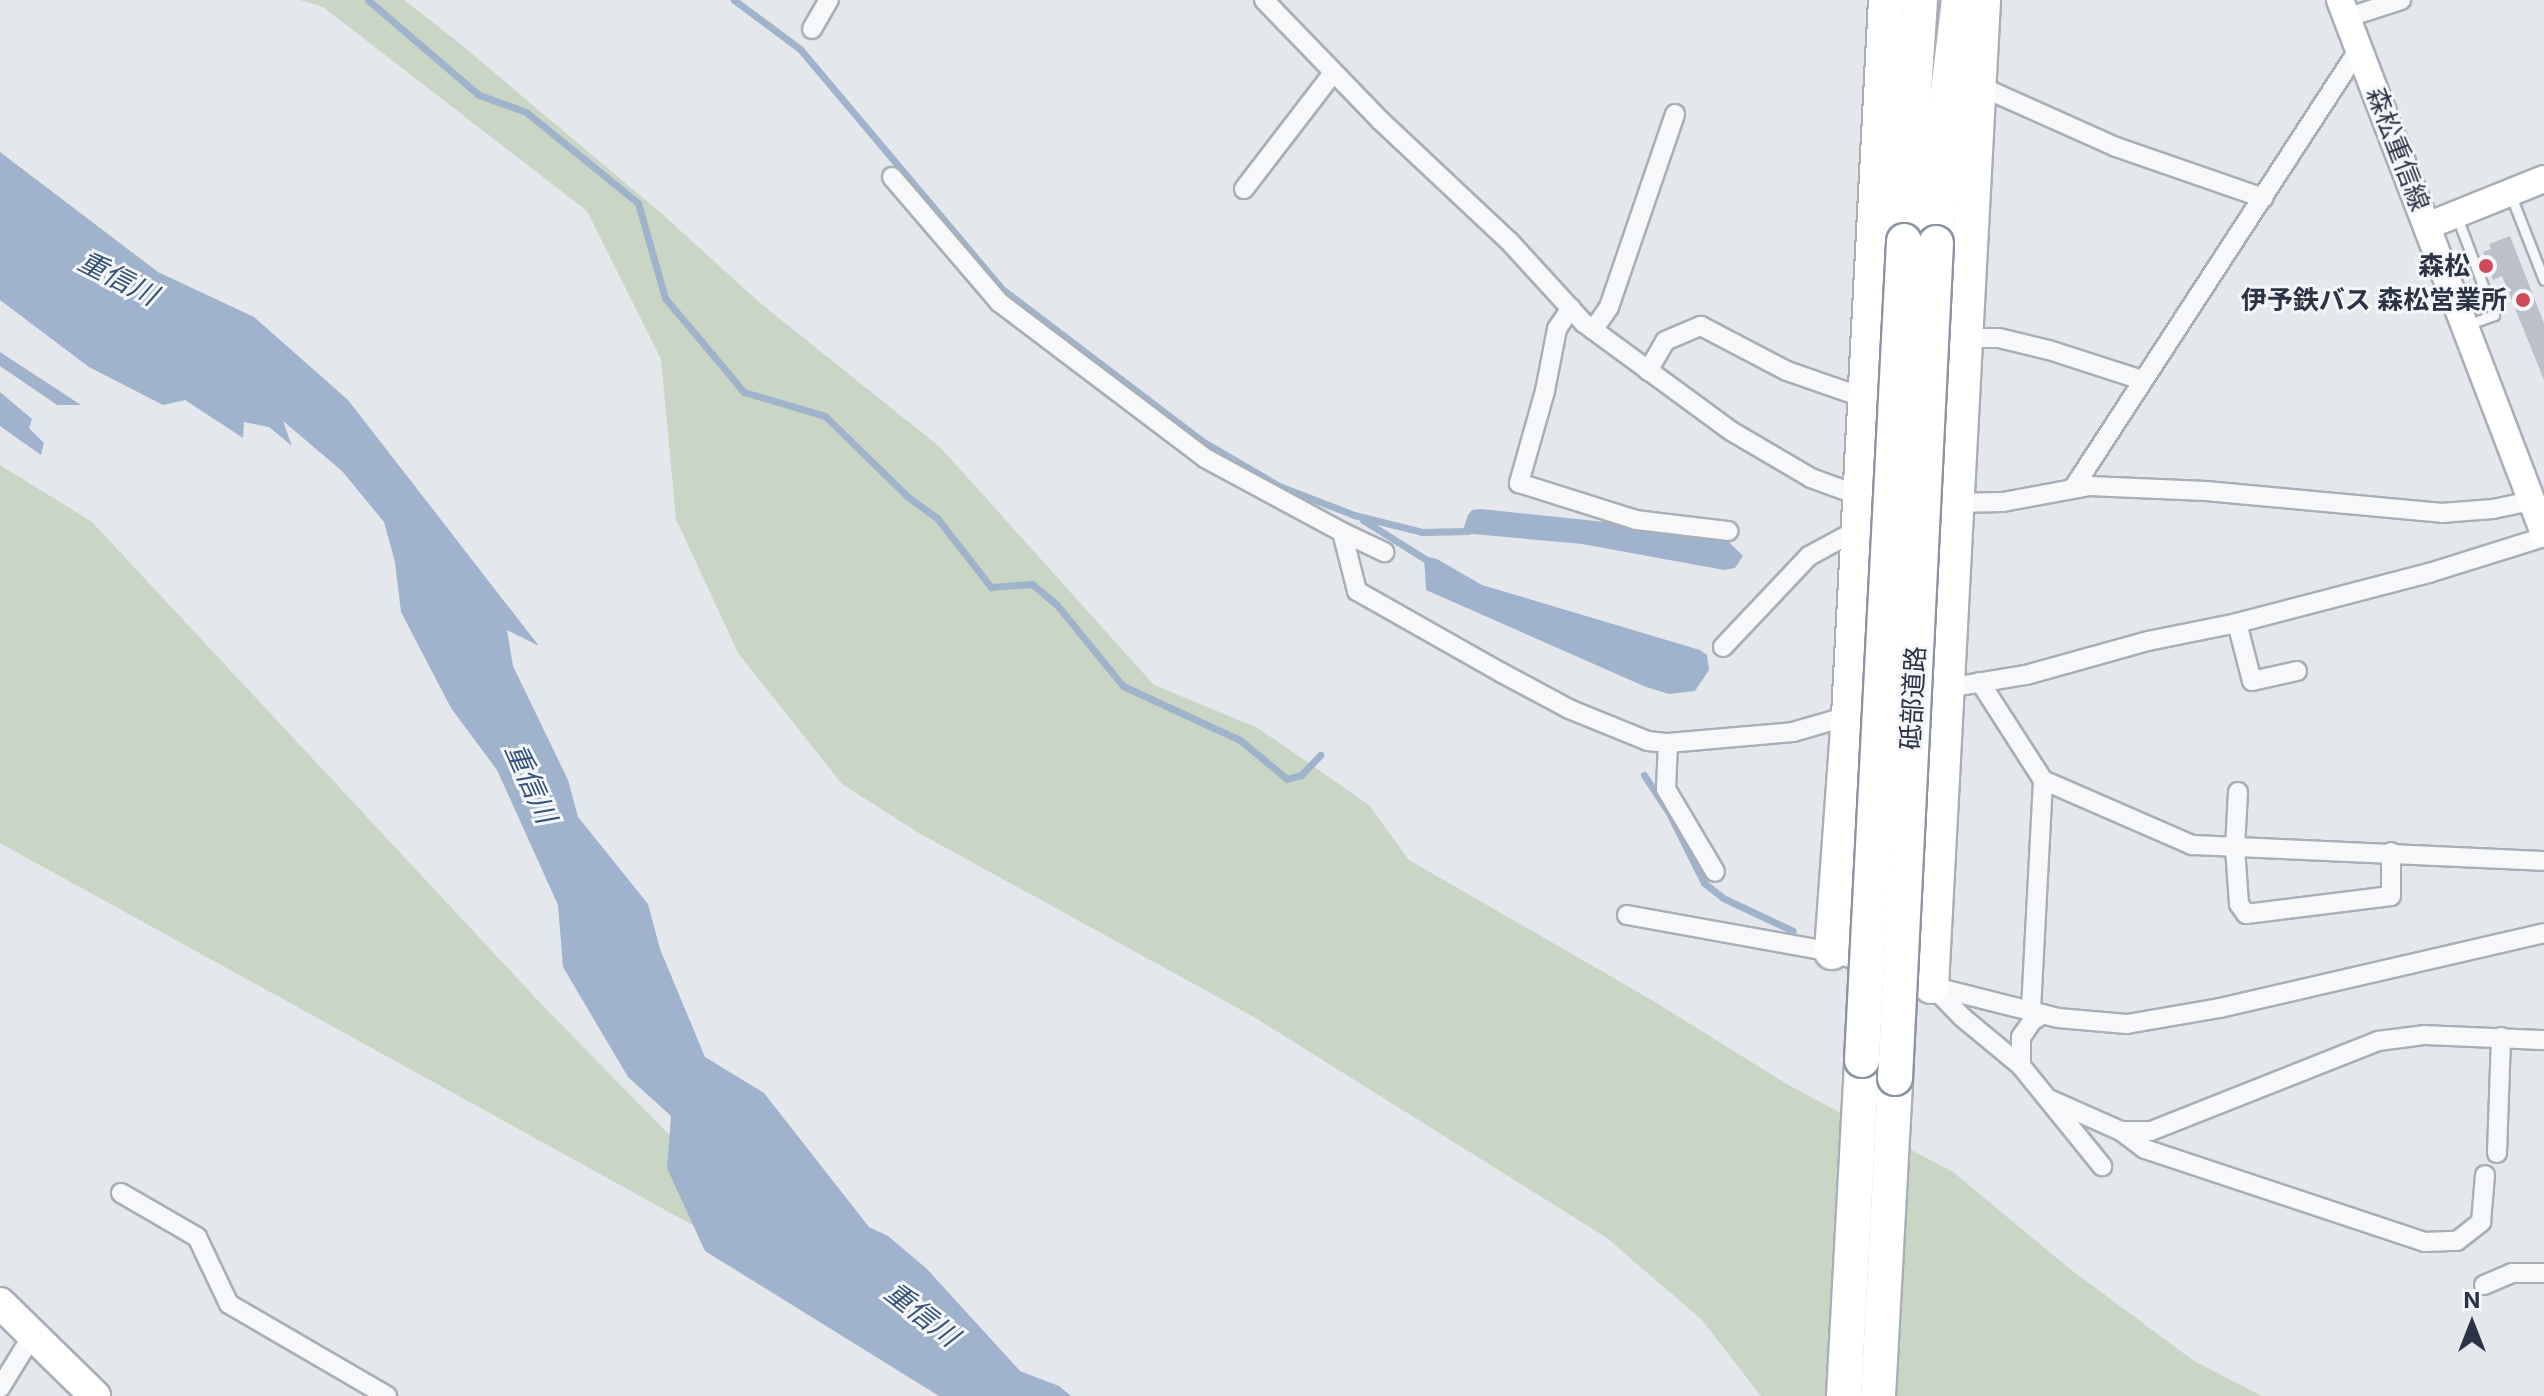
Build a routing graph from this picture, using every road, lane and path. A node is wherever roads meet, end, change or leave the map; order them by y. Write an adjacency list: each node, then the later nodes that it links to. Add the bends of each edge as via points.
1 (829, 0): 9 (street)
2 (1264, 0): 11 (street)
3 (1886, 0): 29 (highway)
4 (1920, 0): 21 (highway, 砥部道路)
5 (1959, 0): 21 (highway, 砥部道路, via 1944,125)
6 (1983, 0): 12 (highway)
7 (2401, 0): 8 (street)
8 (2343, 9): 10 (main road, 森松重信線)
9 (812, 29)
10 (2359, 49): 18 (street); 20 (main road, 森松重信線)
11 (1333, 73): 16 (street); 23 (street, via 1509,241)
12 (1978, 92): 18 (street, via 1993,92 2116,147); 26 (highway)
13 (1675, 114): 25 (street, via 1609,307)
14 (892, 177): 35 (street, via 999,302 1205,458)
15 (2544, 179): 17 (main road, 森松重信線)
16 (1244, 189)
17 (2510, 193): 19 (main road, 森松重信線); 22 (lane)
18 (2263, 198): 28 (street)
19 (2456, 214): 20 (main road, 森松重信線); 24 (lane, via 2494,315)
20 (2427, 226): 24 (main road)
21 (1920, 242): 72 (highway, 砥部道路, bridge); 73 (highway, 砥部道路, bridge)
22 (2544, 280)
23 (1571, 308): 25 (street); 34 (street, via 1557,329 1519,483 1636,520)
24 (2464, 326): 31 (main road)
25 (1593, 330): 27 (street)
26 (1964, 338): 28 (street, via 1999,338); 32 (highway)
27 (1648, 371): 29 (street, via 1665,341 1701,326 1787,371); 33 (street)
28 (2142, 380): 30 (street)
29 (1865, 398): 33 (highway)
30 (2074, 487): 31 (street, via 2206,491 2442,513 2493,509); 32 (street, via 2003,502)
31 (2531, 492): 36 (main road)
32 (1954, 504): 33 (street); 42 (highway)
33 (1859, 514): 39 (street, via 1809,556); 43 (highway)
34 (1728, 531)
35 (1342, 532): 37 (street); 44 (street, via 1357,591 1569,709 1648,741)
36 (2544, 535): 38 (street, via 2429,573)
37 (1384, 552)
38 (2237, 623): 40 (street, via 2252,681); 41 (street)
39 (1723, 647)
40 (2297, 671)
41 (1980, 682): 42 (street); 45 (street)
42 (1945, 688): 43 (street); 54 (highway)
43 (1849, 716): 44 (street, via 1793,732); 53 (highway)
44 (1668, 743): 50 (street, via 1666,789)
45 (2043, 780): 47 (street, via 2192,845); 55 (street)
46 (2238, 792): 47 (street)
47 (2235, 848): 48 (street); 48 (street, via 2239,904 2246,914 2391,896)
48 (2391, 852): 49 (street)
49 (2544, 861)
50 (1715, 872)
51 (1627, 915): 53 (street)
52 (2544, 933): 55 (street, via 2168,1020 2127,1024)
53 (1832, 952): 54 (street)
54 (1931, 986): 55 (street); 58 (street)
55 (2037, 1012): 58 (street, via 2021,1037)
56 (2501, 1037): 57 (street); 60 (street, via 2424,1035 2378,1041 2151,1131); 61 (street)
57 (2544, 1040)
58 (2021, 1066): 59 (street)
59 (2048, 1100): 60 (street); 62 (street)
60 (2121, 1131): 63 (street, via 2145,1149 2424,1242 2457,1241 2481,1222)
61 (2497, 1153)
62 (2102, 1166)
63 (2485, 1175)
64 (121, 1193): 71 (street, via 197,1237 229,1304)
65 (2543, 1271): 66 (street, via 2512,1273)
66 (2484, 1285)
67 (0, 1303): 68 (main road)
68 (32, 1336): 69 (street); 70 (main road)
69 (0, 1388)
70 (95, 1396)
71 (387, 1396)
72 (1844, 1396)
73 (1878, 1396)

